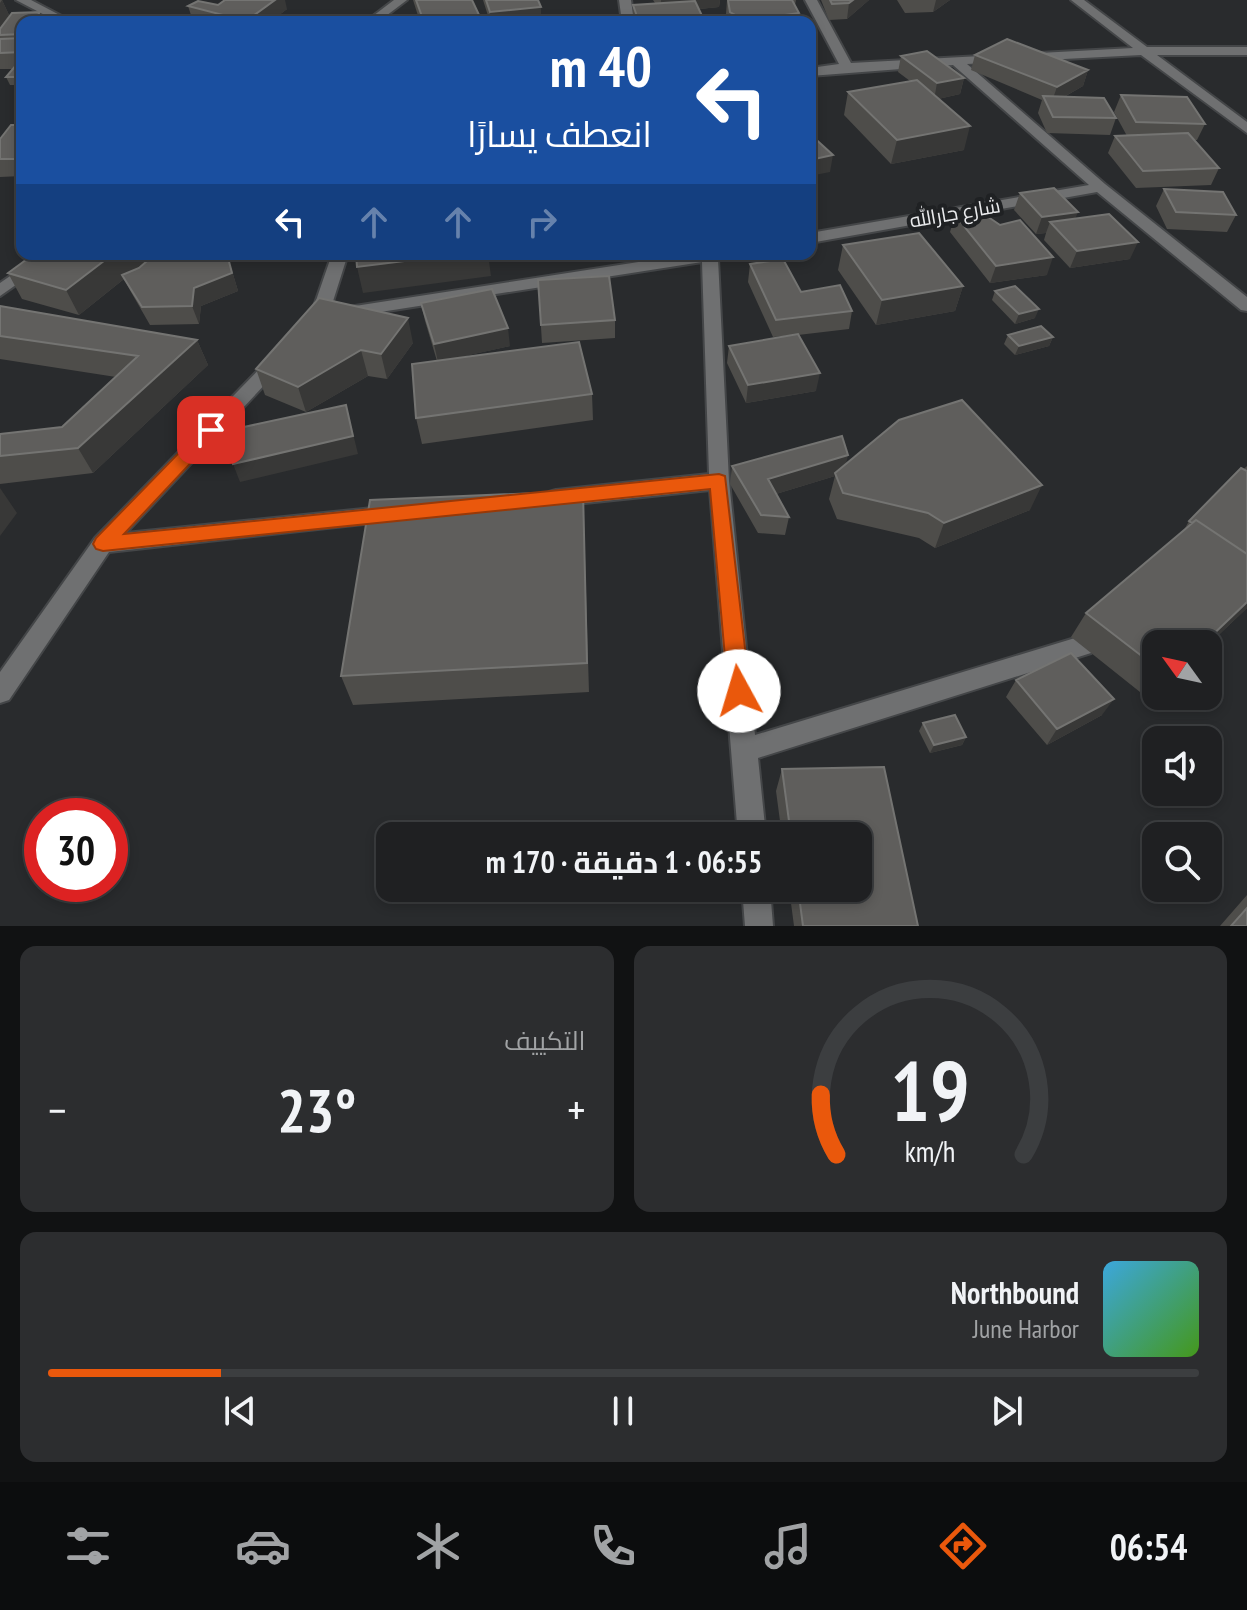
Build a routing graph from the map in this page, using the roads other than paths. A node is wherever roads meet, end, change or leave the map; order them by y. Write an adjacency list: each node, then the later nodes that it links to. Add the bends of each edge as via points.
1 (22, 0): 5 (street)
2 (401, 0): 6 (street)
3 (811, 0): 10 (street)
4 (1077, 0): 7 (street)
5 (55, 16)
6 (379, 16)
7 (1144, 51): 8 (street); 9 (street); 12 (street)
8 (1247, 51)
9 (956, 61): 10 (street); 13 (street)
10 (847, 67): 11 (street)
11 (816, 71)
12 (1247, 129)
13 (1100, 187): 14 (street, شارع جارالله); 20 (street)
14 (816, 237)
15 (44, 260): 19 (street)
16 (338, 260): 21 (street)
17 (684, 260): 21 (street)
18 (716, 260): 22 (street)
19 (0, 291)
20 (1247, 306)
21 (319, 317): 25 (street)
22 (719, 481): 23 (street); 28 (street)
23 (529, 500)
24 (419, 512): 25 (street)
25 (103, 544): 27 (street)
26 (1116, 611): 28 (street, via 1083,646)
27 (0, 692)
28 (745, 750): 29 (street)
29 (751, 822)
30 (757, 902): 31 (street)
31 (759, 926)

